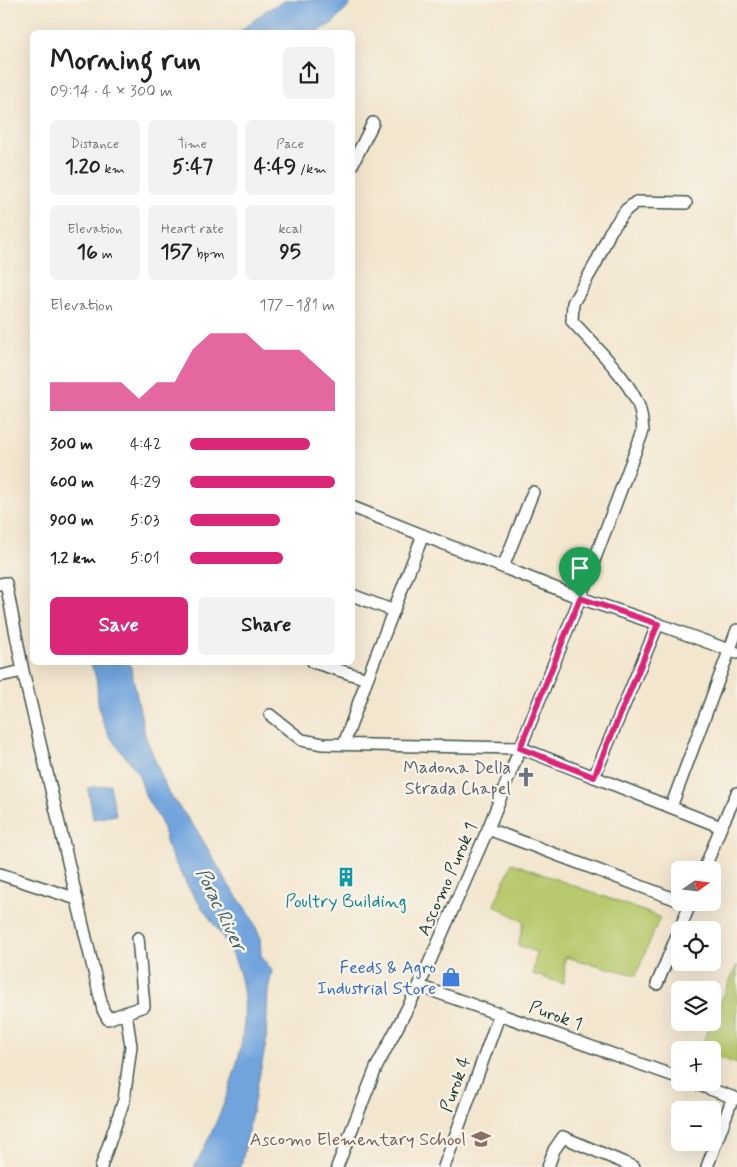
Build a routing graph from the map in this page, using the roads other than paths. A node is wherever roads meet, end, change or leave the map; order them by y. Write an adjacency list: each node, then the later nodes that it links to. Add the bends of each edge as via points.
1 (373, 123): 2 (street)
2 (355, 159)
3 (686, 203): 10 (street, Ascomo Purok 1, via 636,202 626,210 610,232 573,303 572,321 632,393 639,405 643,431)
4 (533, 492): 7 (street)
5 (355, 508): 6 (street)
6 (423, 535): 7 (street); 11 (street)
7 (503, 567): 10 (street)
8 (0, 584): 16 (street, via 6,583)
9 (355, 596): 11 (street)
10 (580, 598): 12 (street); 21 (street, Ascomo Purok 1)
11 (394, 611): 18 (street)
12 (658, 624): 14 (street); 22 (street)
13 (737, 630): 14 (street)
14 (733, 652): 24 (street)
15 (323, 665): 18 (street)
16 (23, 671): 17 (street); 30 (street)
17 (0, 676)
18 (367, 679): 20 (street)
19 (270, 715): 20 (street, via 302,740)
20 (344, 744): 21 (street)
21 (520, 748): 22 (street); 26 (street, Ascomo Purok 1)
22 (594, 777): 24 (street)
23 (737, 793): 25 (street)
24 (671, 808): 25 (street)
25 (721, 827): 27 (street)
26 (488, 829): 29 (street); 34 (street, Ascomo Purok 1)
27 (708, 861)
28 (0, 874): 30 (street)
29 (671, 897)
30 (77, 899): 35 (street, via 103,1010 108,1019)
31 (683, 911): 33 (street)
32 (138, 938): 35 (street, via 144,1006)
33 (657, 984)
34 (419, 986): 36 (street, Purok 1); 41 (street, Ascomo Purok 1, via 376,1068)
35 (126, 1013): 40 (street, via 131,1046 124,1100)
36 (500, 1013): 37 (street, Purok 1); 42 (street, Purok 4)
37 (671, 1075)
38 (716, 1091): 39 (street)
39 (735, 1098): 45 (street)
40 (101, 1167)
41 (337, 1167)
42 (444, 1167)
43 (548, 1167): 44 (street, via 554,1150 564,1137)
44 (634, 1167)
45 (707, 1167)

